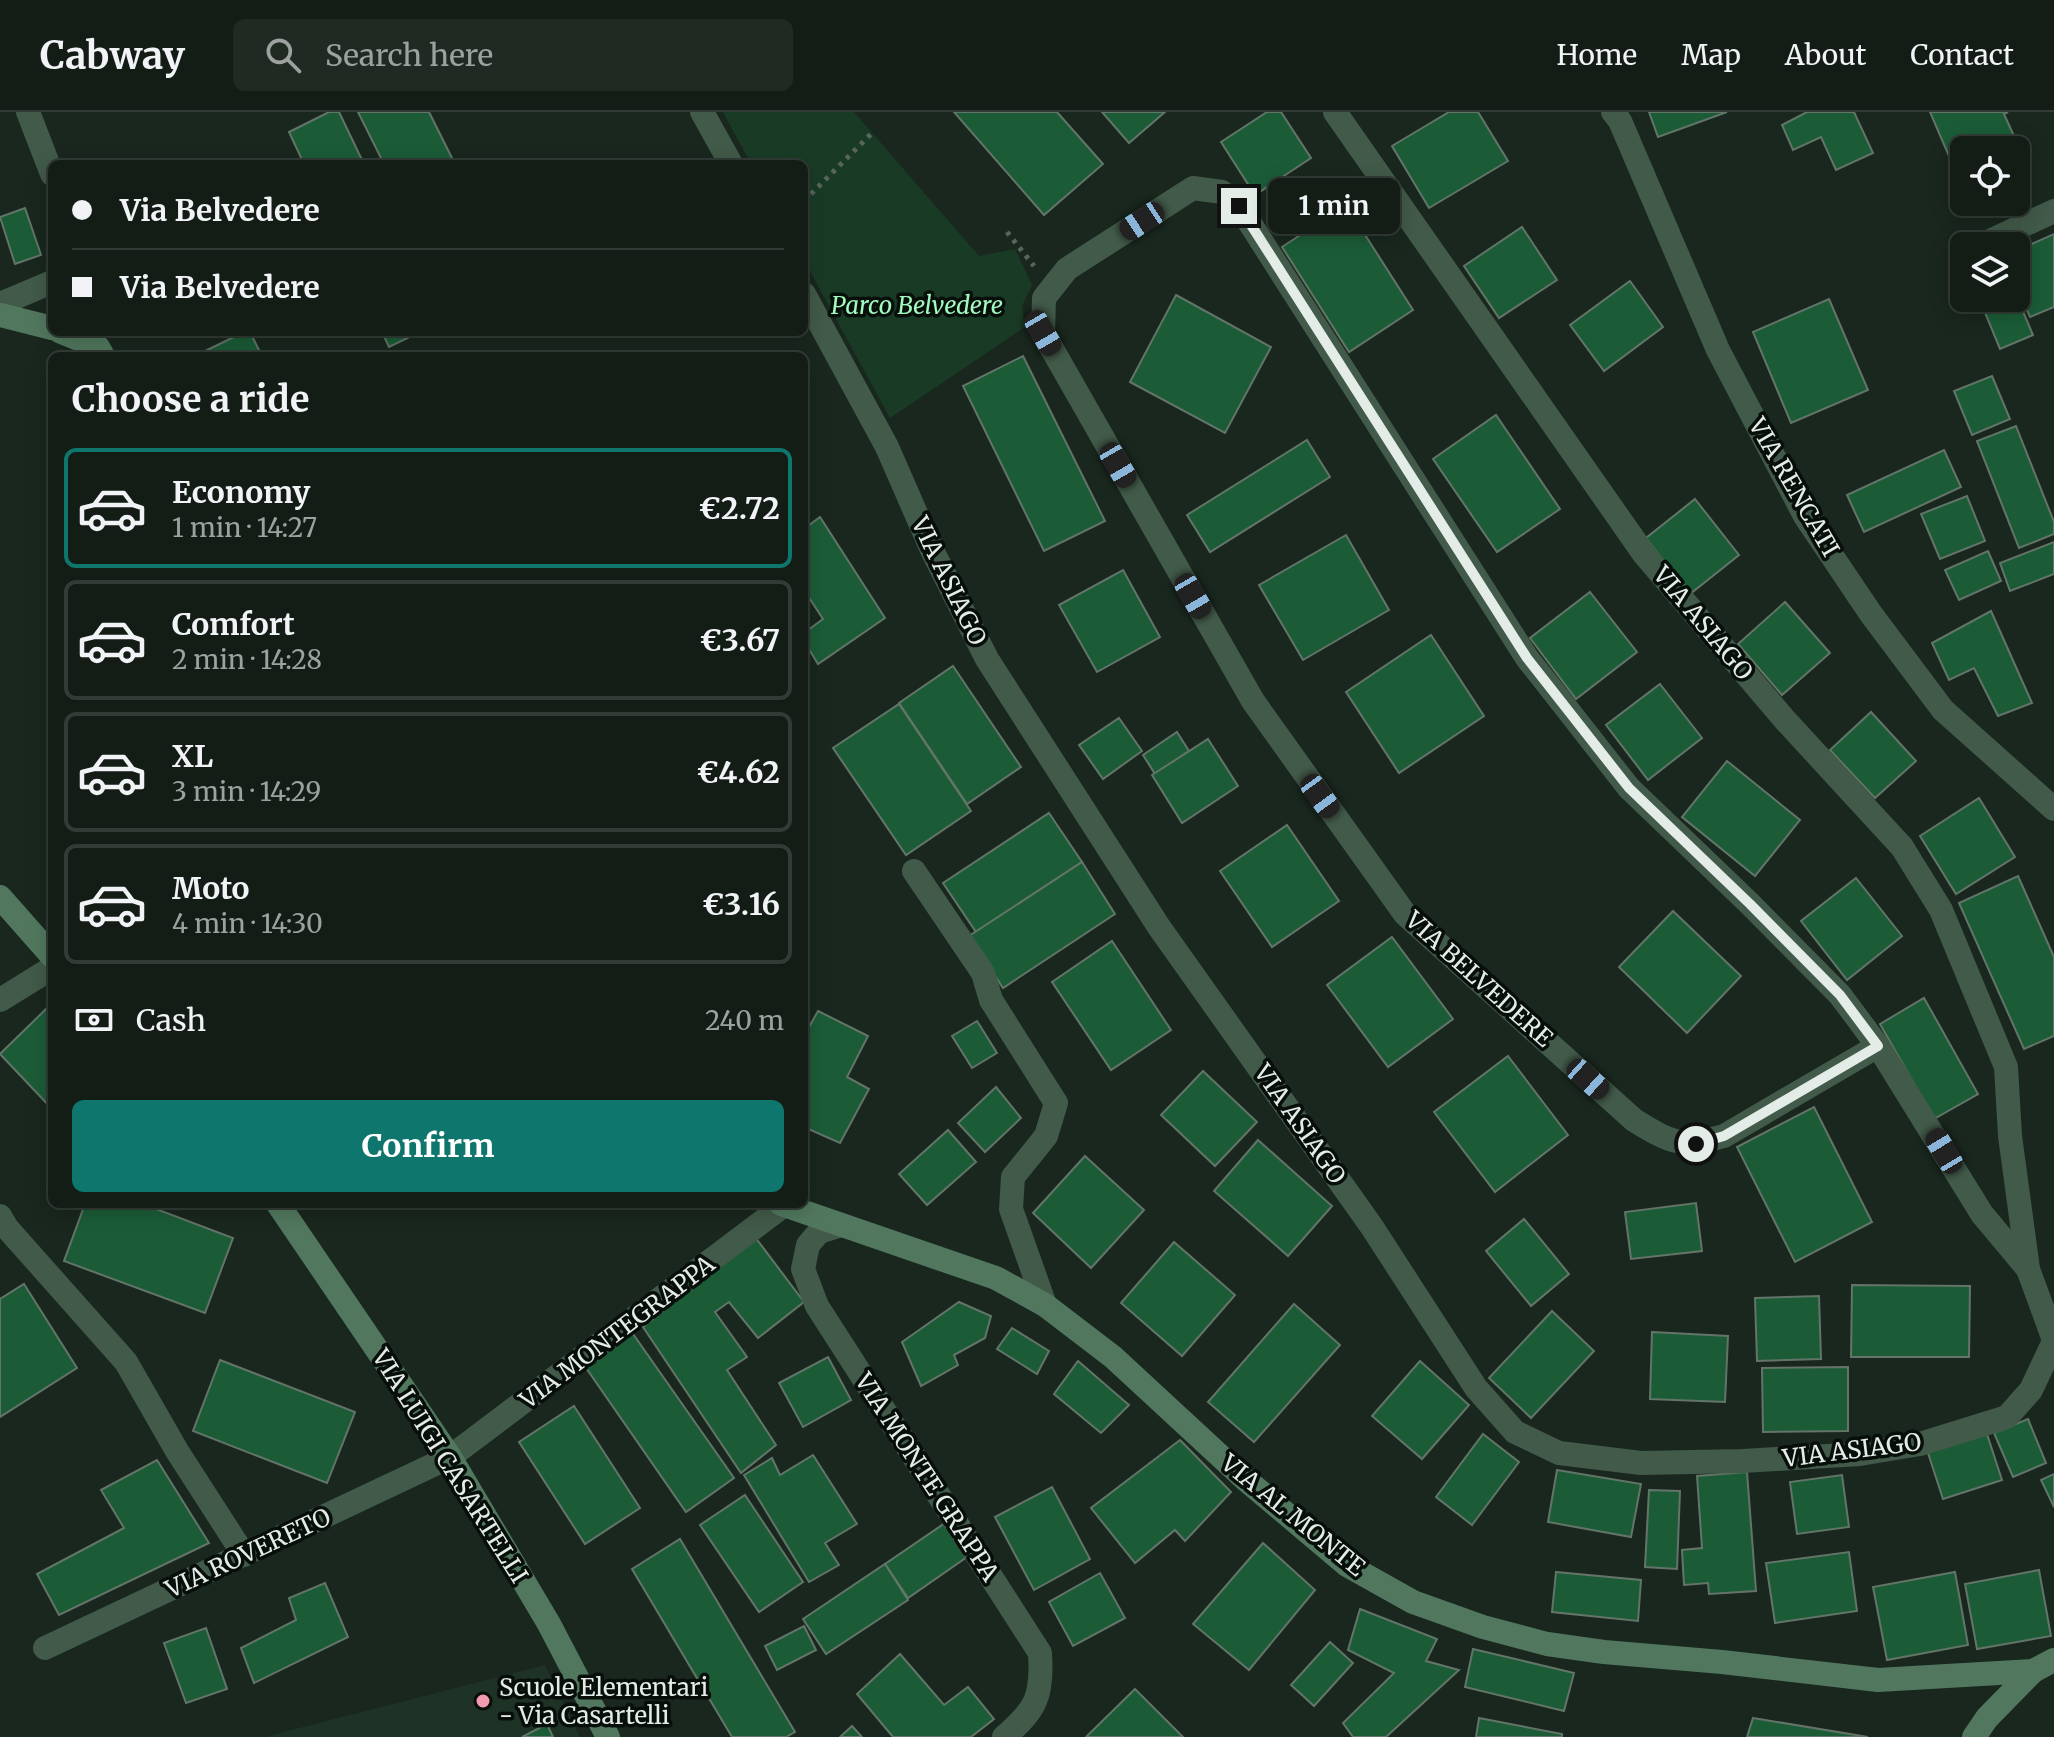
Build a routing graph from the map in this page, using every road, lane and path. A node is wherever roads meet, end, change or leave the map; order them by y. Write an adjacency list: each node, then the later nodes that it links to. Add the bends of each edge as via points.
1 (28, 112): 7 (street)
2 (702, 112): 6 (street)
3 (1335, 112): 32 (street, VIA ASIAGO, via 1644,554 1902,847 1941,910 2006,1067)
4 (1613, 112): 20 (street, VIA RENCATI, via 1718,350 1805,516 1943,710)
5 (872, 133): 8 (path)
6 (729, 160)
7 (48, 164)
8 (808, 197)
9 (2054, 211): 11 (street)
10 (1007, 232): 13 (path)
11 (2009, 232)
12 (48, 284): 15 (street)
13 (1052, 288): 26 (street, via 1067,269 1193,188 1222,192 1239,206 1527,658 1629,788 1840,995); 26 (street, VIA BELVEDERE, via 1044,298 1043,333 1253,701 1405,914 1634,1120 1666,1140 1696,1144 1724,1136)
14 (808, 301): 34 (street, VIA ASIAGO, via 887,447 987,659 1159,927 1372,1227 1476,1388 1515,1432 1559,1453 1641,1463 1860,1454 1920,1444 2007,1417 2031,1390)
15 (0, 304)
16 (0, 315): 17 (main road)
17 (48, 327)
18 (73, 336): 19 (main road)
19 (99, 345)
20 (2054, 809)
21 (914, 871): 33 (street, via 983,973 991,1000 1056,1103 1046,1136 1013,1177 1011,1209)
22 (0, 897): 23 (main road)
23 (48, 951)
24 (48, 970): 25 (street)
25 (0, 1000)
26 (1878, 1046): 32 (street, via 1982,1214)
27 (281, 1208): 35 (main road, VIA LUIGI CASARTELLI)
28 (778, 1208): 35 (street, VIA MONTEGRAPPA)
29 (791, 1208): 31 (main road, VIA AL MONTE)
30 (0, 1216): 36 (street, via 126,1362)
31 (841, 1225): 33 (main road, VIA AL MONTE, via 996,1278); 42 (street, VIA MONTE GRAPPA, via 819,1232 808,1245 803,1269 817,1306 1040,1653 1042,1684 1027,1717)
32 (2028, 1269): 34 (street, VIA ASIAGO)
33 (1045, 1305): 39 (main road, VIA AL MONTE, via 1113,1357 1347,1565 1413,1602 1483,1627 1562,1646 1878,1680)
34 (2054, 1340)
35 (450, 1457): 36 (street, VIA ROVERETO); 41 (main road, VIA LUIGI CASARTELLI, via 549,1624)
36 (244, 1555): 37 (street, VIA ROVERETO)
37 (45, 1648)
38 (2044, 1665): 39 (main road, VIA AL MONTE); 40 (main road)
39 (1960, 1676): 40 (main road, via 1987,1697 1990,1707)
40 (1980, 1728)
41 (608, 1737)
42 (1004, 1737)

